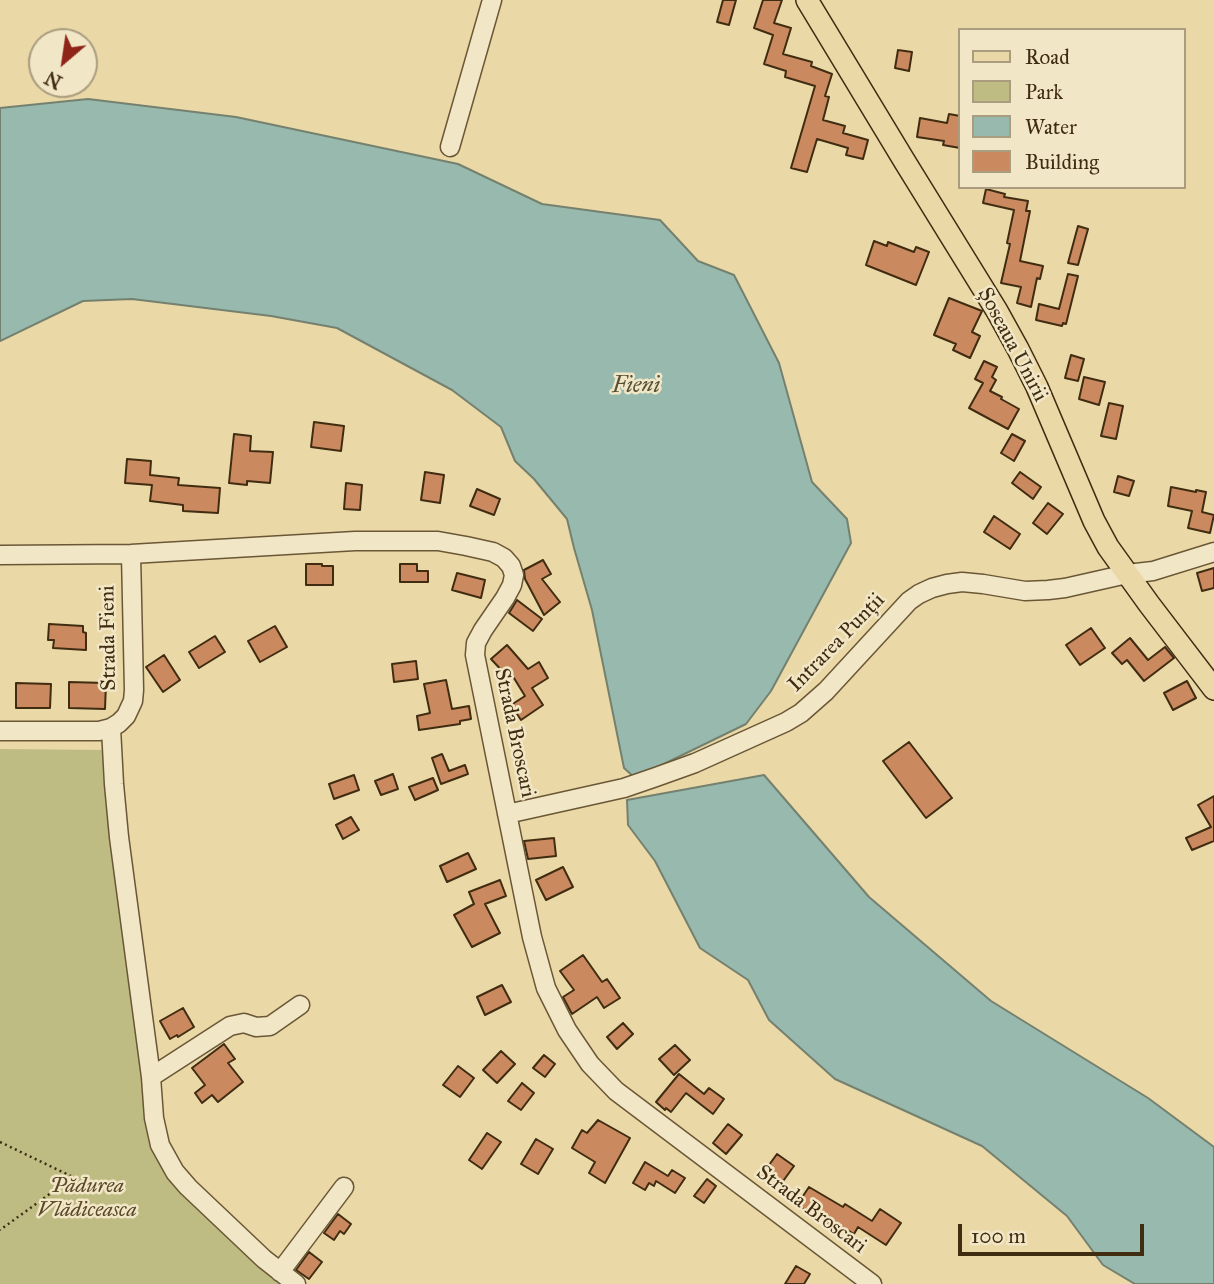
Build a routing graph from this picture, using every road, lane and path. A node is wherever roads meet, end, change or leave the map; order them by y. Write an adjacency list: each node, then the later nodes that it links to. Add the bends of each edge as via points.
1 (492, 0): 3 (street)
2 (807, 0): 7 (main road, Șoseaua Unirii, via 997,311 1037,387 1094,522)
3 (450, 147)
4 (1214, 552): 7 (street, Intrarea Punții, via 1173,566)
5 (131, 554): 6 (street, Strada Broscari); 9 (street, Strada Fieni, via 133,701); 11 (street, Strada Broscari, via 355,541 438,541 504,558 514,575 512,585 479,636 475,655)
6 (0, 555)
7 (1127, 574): 8 (main road, Șoseaua Unirii); 11 (street, Intrarea Punții, via 1048,590 962,582 932,588 909,601 826,691 786,722 695,763 624,788)
8 (1214, 689)
9 (111, 728): 10 (street); 13 (street, via 119,837)
10 (0, 731)
11 (507, 814): 19 (street, Strada Broscari, via 546,988 590,1064 643,1112)
12 (300, 1005): 13 (street, via 270,1027 244,1023 230,1027)
13 (151, 1077): 17 (street, via 156,1134 175,1172 217,1217)
14 (0, 1142): 16 (path, via 73,1177)
15 (344, 1186): 17 (street)
16 (0, 1230)
17 (280, 1272): 18 (street)
18 (296, 1284)
19 (872, 1284)

